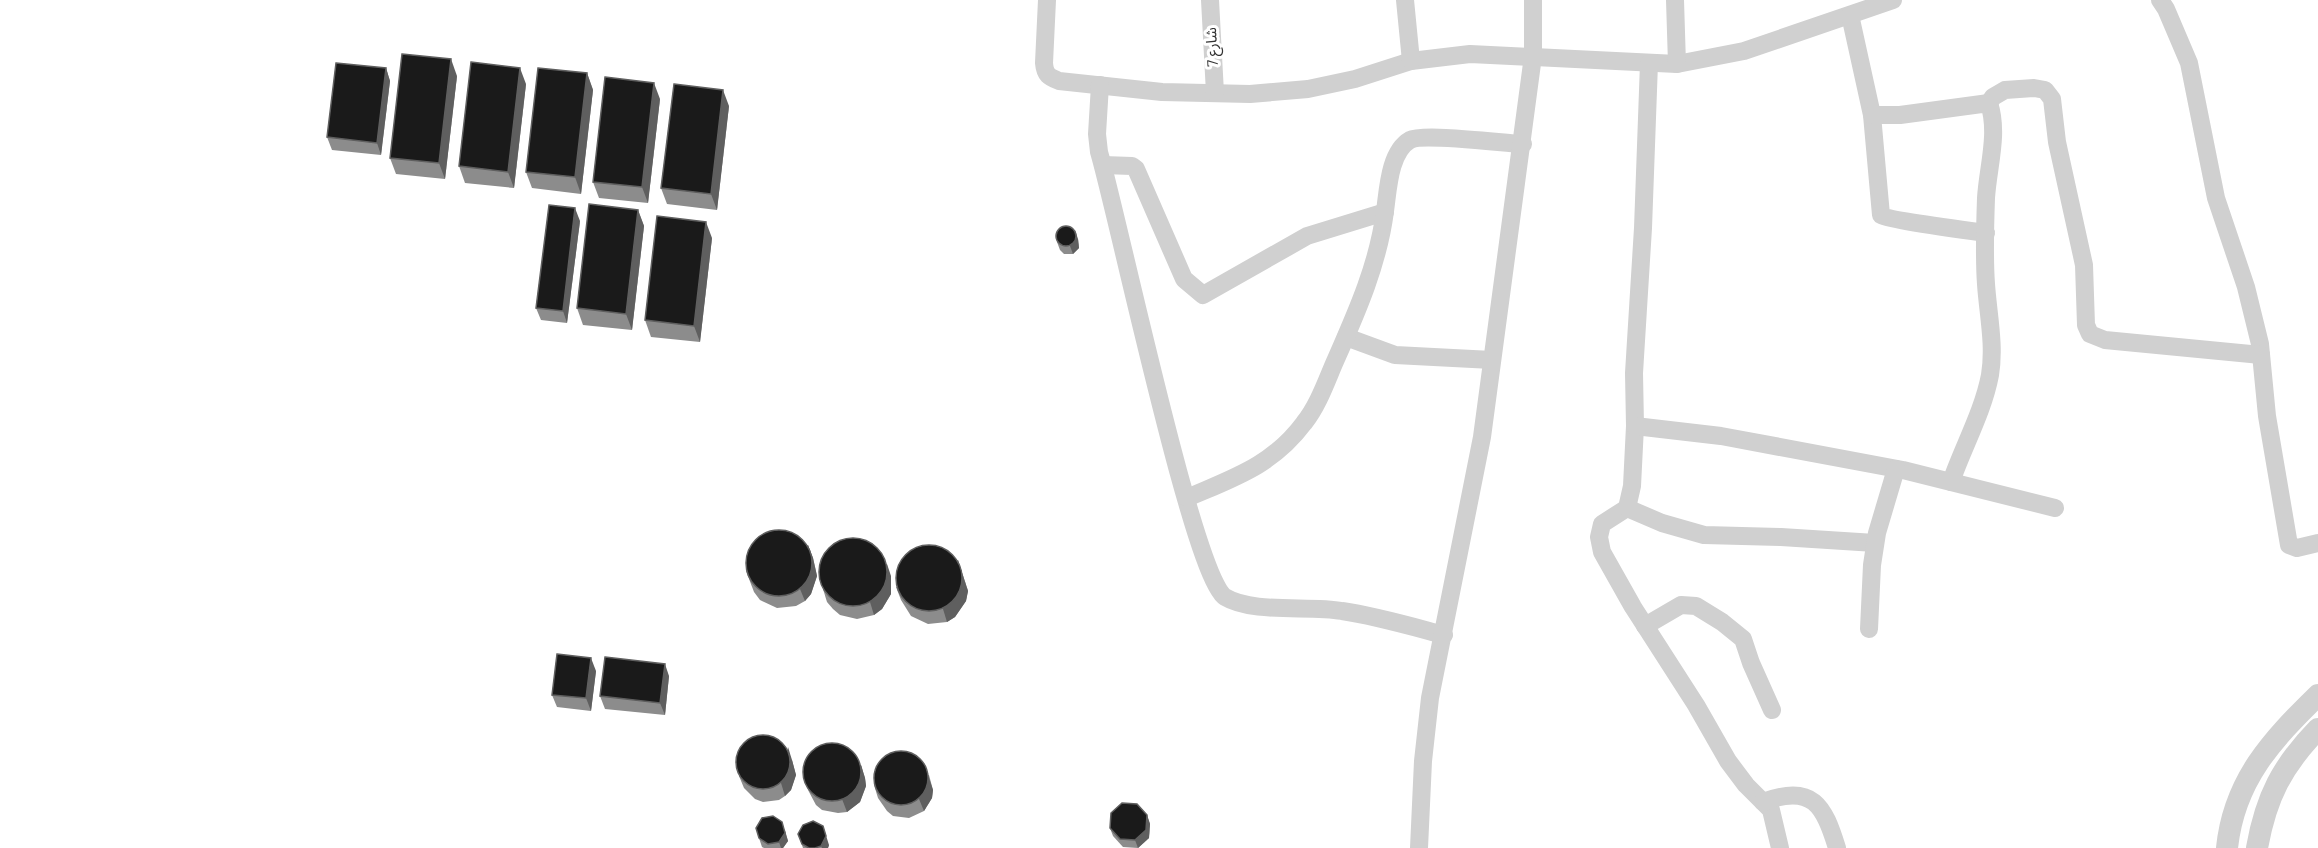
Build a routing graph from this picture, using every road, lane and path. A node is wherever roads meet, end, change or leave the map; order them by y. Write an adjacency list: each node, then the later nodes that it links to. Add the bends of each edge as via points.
1 (1047, 0): 13 (street, via 1045,72 1059,81)
2 (1210, 0): 14 (street, شارع 7)
3 (1405, 0): 10 (street)
4 (1533, 0): 9 (street)
5 (1675, 0): 12 (street)
6 (1893, 0): 8 (street)
7 (2160, 0): 22 (street, via 2189,63 2217,198 2246,287)
8 (1850, 15): 12 (street, via 1744,51); 16 (street)
9 (1533, 56): 10 (street, via 1470,54); 11 (street); 17 (street)
10 (1411, 61): 14 (street, via 1308,89)
11 (1649, 63): 12 (street); 24 (street, via 1634,373)
12 (1677, 64)
13 (1100, 85): 14 (street); 18 (street, via 1097,134)
14 (1215, 93)
15 (1989, 103): 16 (street); 20 (street, via 1993,126); 22 (street, via 2005,90 2034,88 2045,90 2052,99 2057,142 2084,265 2086,325 2090,334 2105,339)
16 (1872, 115): 20 (street, via 1881,215 1885,219)
17 (1523, 144): 19 (street, via 1429,136 1409,140 1389,175); 23 (street)
18 (1103, 165): 19 (street, via 1136,169 1184,279 1203,295 1307,236); 27 (street)
19 (1385, 212): 21 (street, via 1376,259)
20 (1986, 233): 26 (street, via 1990,372 1985,396)
21 (1346, 337): 23 (street, via 1395,355); 27 (street, via 1305,422 1286,444 1246,473)
22 (2261, 355): 31 (street, via 2289,545 2297,548)
23 (1492, 360): 34 (street, via 1482,437)
24 (1635, 426): 25 (street, via 1721,436); 28 (street)
25 (1896, 469): 26 (street); 30 (street)
26 (1951, 482): 29 (street)
27 (1187, 498): 34 (street, via 1213,580 1226,597 1275,608 1342,610)
28 (1627, 508): 30 (street, via 1704,535); 32 (street, via 1602,524 1599,537 1602,552)
29 (2055, 508)
30 (1875, 543): 33 (street)
31 (2318, 543)
32 (1645, 626): 36 (street, via 1681,604 1696,606 1722,621 1743,639); 38 (street, via 1728,761)
33 (1869, 629)
34 (1444, 635): 39 (street, via 1430,698)
35 (2318, 695): 42 (street, via 2263,753 2236,808)
36 (1772, 710)
37 (2318, 729): 43 (street, via 2296,751 2277,780 2264,813)
38 (1763, 802): 40 (street, via 1771,810); 41 (street, via 1798,796 1817,803)
39 (1419, 848)
40 (1780, 848)
41 (1837, 848)
42 (2227, 848)
43 (2257, 848)

